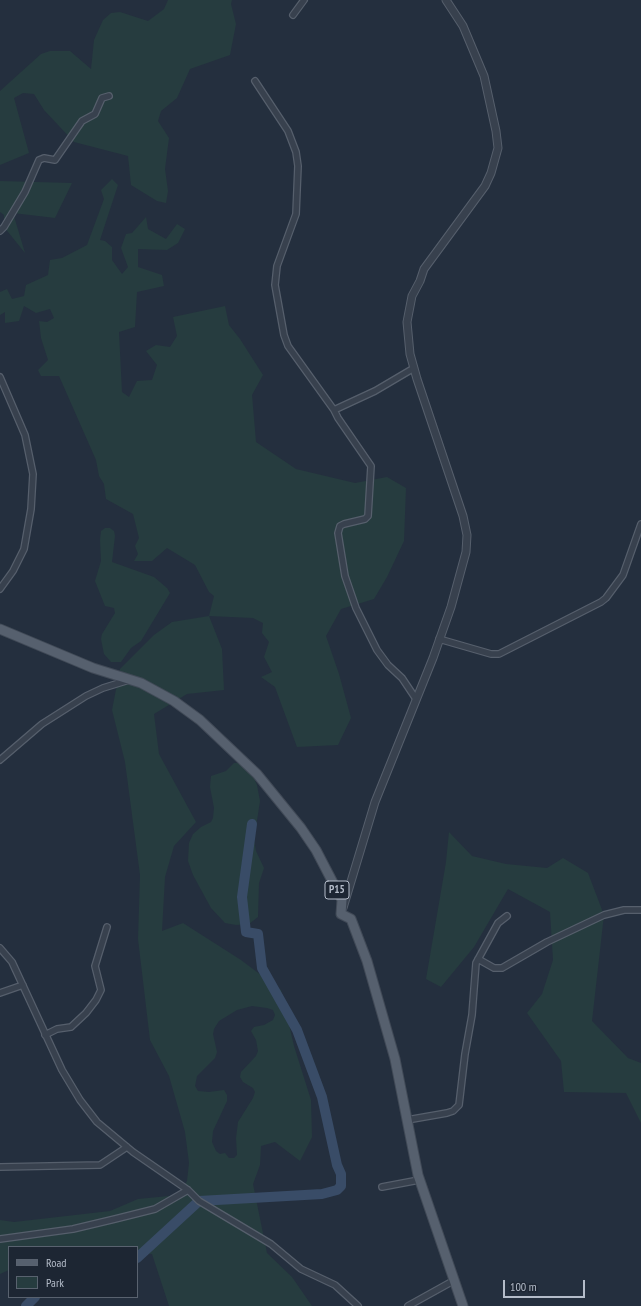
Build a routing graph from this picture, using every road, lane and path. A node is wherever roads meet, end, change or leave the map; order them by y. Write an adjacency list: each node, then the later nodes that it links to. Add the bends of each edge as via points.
1 (304, 0): 3 (street)
2 (446, 0): 7 (street, via 464,26 484,76 498,148 492,173 485,186 432,255 412,296 407,322)
3 (293, 15)
4 (255, 81): 9 (street, via 288,131 298,166 294,222 277,266 275,285 284,335 288,346)
5 (109, 96): 6 (street, via 102,98 95,114 82,121 55,160 39,160 25,192)
6 (0, 231)
7 (414, 368): 9 (street, via 375,391); 13 (street, via 451,478 466,535 466,552 461,574)
8 (0, 377): 11 (street, via 26,435 33,474 31,508 24,549)
9 (334, 410): 15 (street, via 371,466 368,516 340,526 338,533 344,576 356,608 377,650 402,678)
10 (641, 524): 13 (street, via 623,575 601,602 499,654)
11 (0, 589)
12 (0, 629): 14 (main road, P15, via 93,668)
13 (439, 639): 15 (street)
14 (130, 680): 16 (street, via 86,696 42,724); 18 (main road, P15, via 160,692 192,714 260,778 298,823 316,850 342,900)
15 (416, 699): 18 (street, via 375,802)
16 (0, 760)
17 (641, 910): 22 (street, via 624,910 604,915 547,942 502,968 494,968)
18 (341, 914): 26 (main road, P15, via 352,919 372,976 388,1029)
19 (507, 916): 22 (street, via 498,923)
20 (107, 927): 25 (street, via 95,966 101,990 96,1000 71,1027 57,1029)
21 (0, 948): 23 (street, via 12,962)
22 (478, 959): 26 (street, via 459,1105 447,1113)
23 (23, 985): 24 (street); 25 (street)
24 (0, 993)
25 (45, 1035): 27 (street, via 80,1100 97,1122)
26 (407, 1120): 29 (main road, P15)
27 (127, 1148): 28 (street, via 100,1165); 31 (street)
28 (0, 1167)
29 (419, 1180): 30 (street); 33 (main road, P15)
30 (382, 1187)
31 (188, 1190): 32 (street, via 155,1208 115,1219); 34 (street, via 199,1201 271,1244 301,1269 335,1285)
32 (0, 1239)
33 (453, 1281): 35 (street); 36 (main road, P15)
34 (358, 1306)
35 (408, 1306)
36 (463, 1306)

